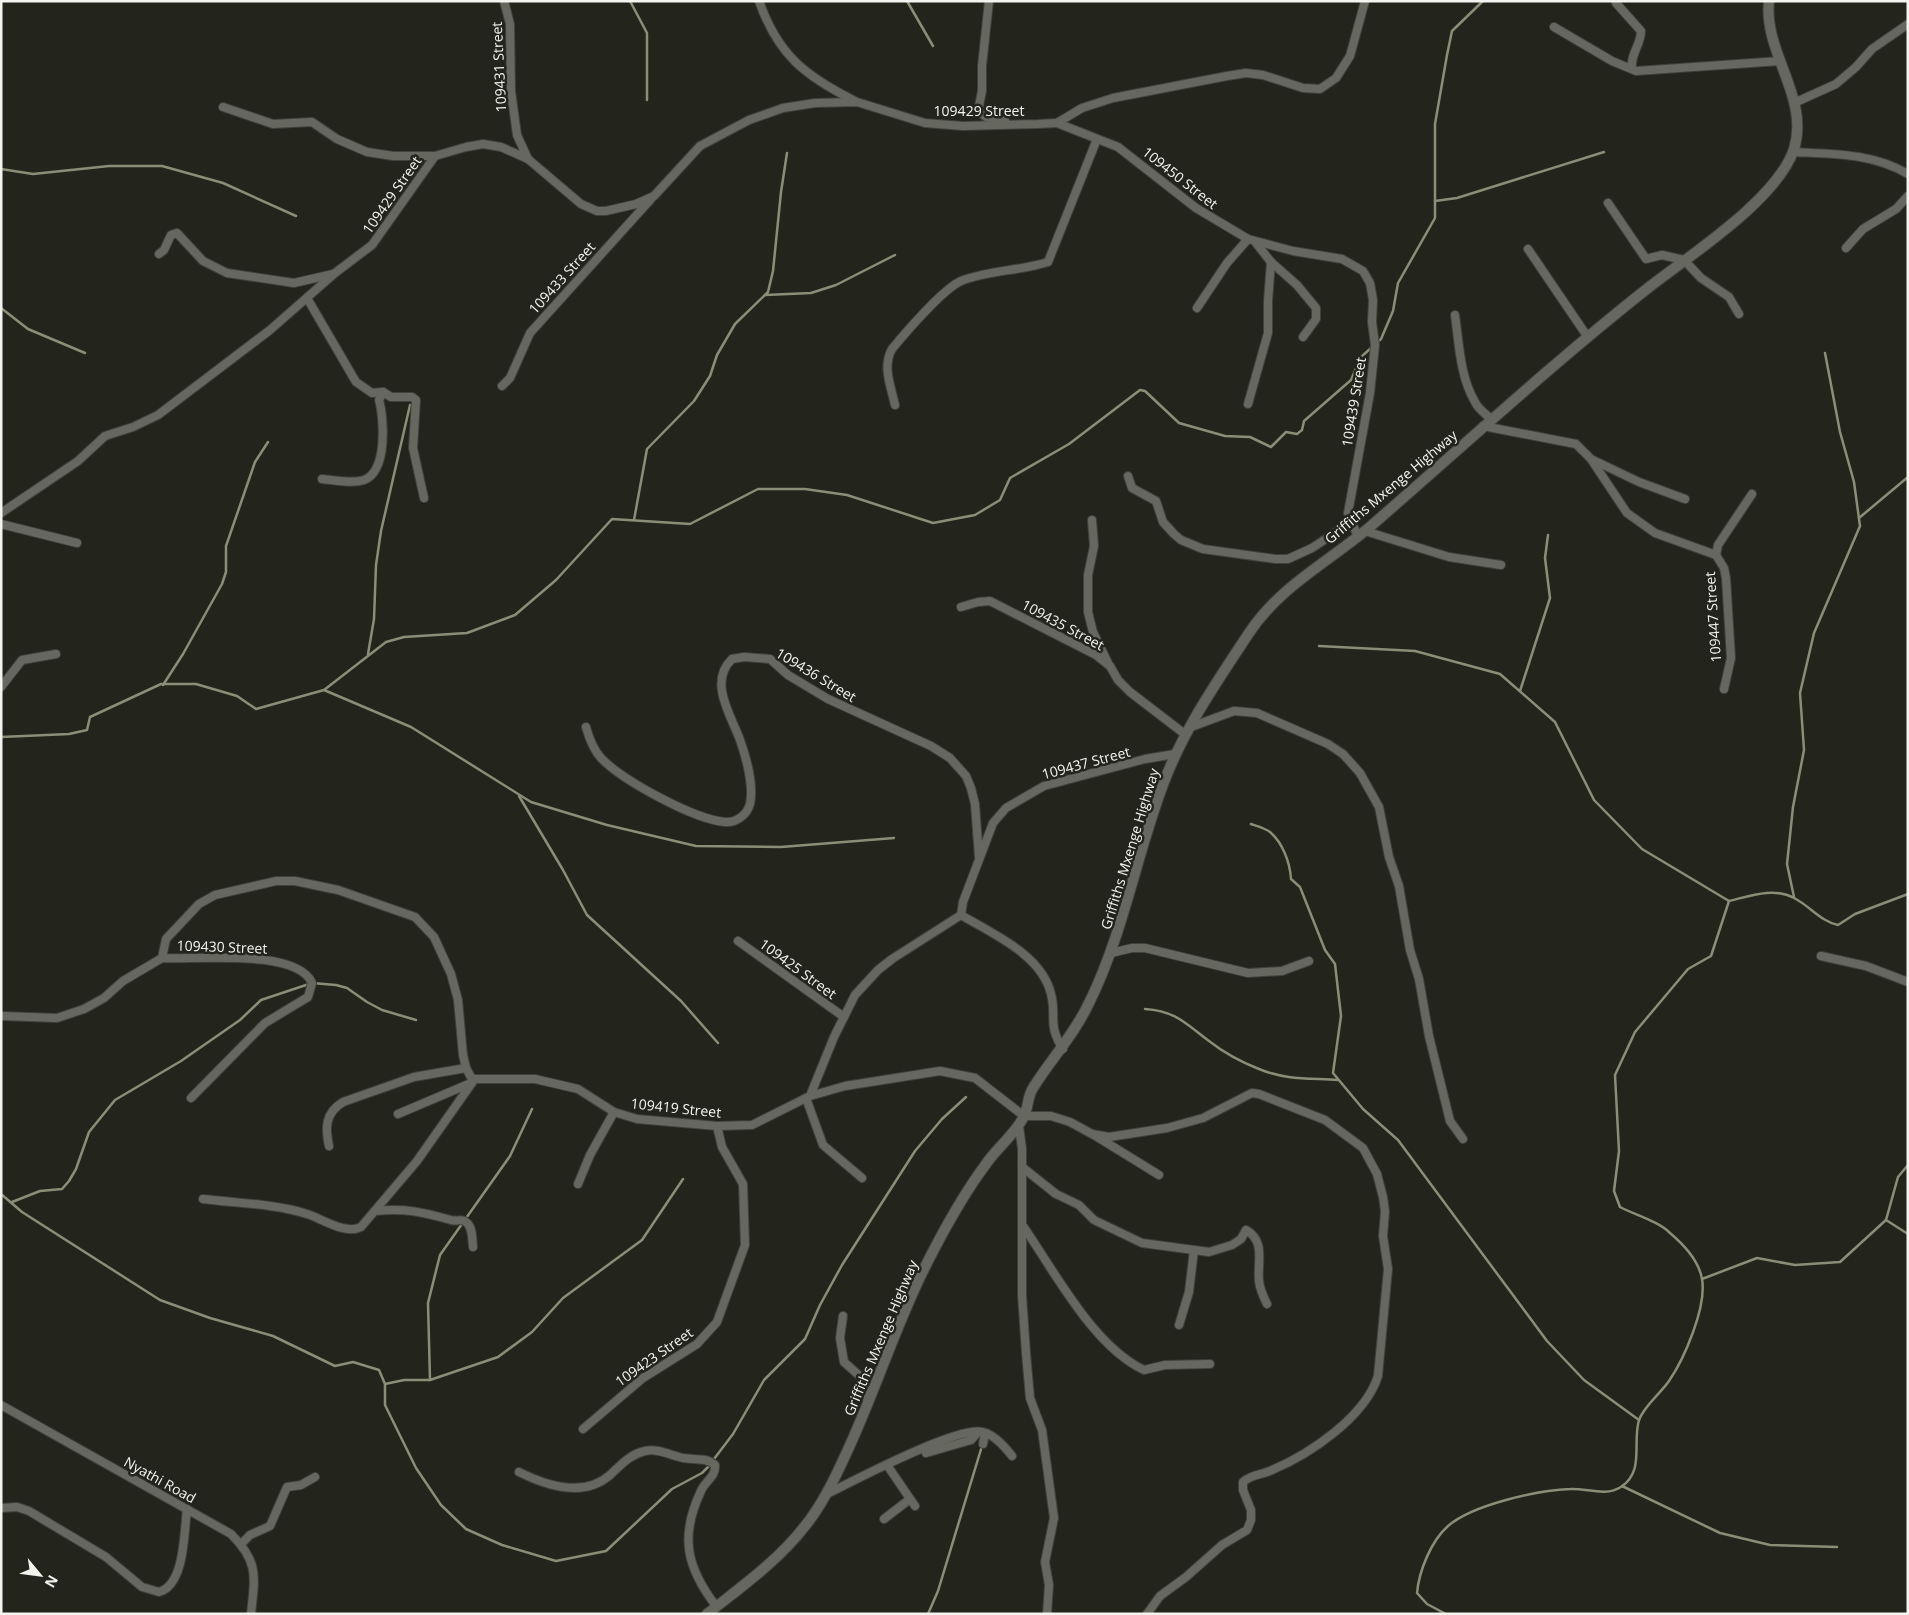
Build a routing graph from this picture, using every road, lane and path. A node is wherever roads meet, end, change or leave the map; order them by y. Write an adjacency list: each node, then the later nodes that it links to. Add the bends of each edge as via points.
1 (504, 1): 19 (street, 109431 Street, via 510,24 511,91 517,135)
2 (759, 1): 11 (street, via 777,38 796,64 823,85)
3 (989, 1): 15 (street, via 978,111 986,118)
4 (1365, 1): 14 (street, 109429 Street, via 1350,56 1336,78 1320,88 1303,88 1246,73 1112,98 1082,108)
5 (1769, 1): 9 (street, Griffiths Mxenge Highway, via 1770,30)
6 (1616, 3): 10 (street, via 1641,31 1632,56)
7 (1908, 24): 12 (street, via 1872,49 1836,84)
8 (1554, 27): 10 (street)
9 (1781, 61): 10 (street, via 1651,72); 12 (street, Griffiths Mxenge Highway)
10 (1632, 69)
11 (856, 102): 15 (street, 109429 Street, via 925,123 963,126); 21 (street, 109429 Street, via 783,108 749,120 700,146)
12 (1794, 103): 17 (street, Griffiths Mxenge Highway, via 1797,133)
13 (222, 108): 18 (street, via 272,124 312,122 367,152)
14 (1057, 122): 15 (street, 109429 Street); 16 (street, 109450 Street)
15 (1025, 123)
16 (1097, 139): 24 (street, 109450 Street, via 1118,147 1196,208); 41 (street, via 1048,262 970,278 952,286 889,354 887,370)
17 (1793, 152): 20 (street, via 1864,157); 29 (street, Griffiths Mxenge Highway, via 1756,202)
18 (435, 156): 19 (street, 109429 Street, via 483,144 501,147); 31 (street, 109429 Street, via 376,239)
19 (528, 160): 21 (street, 109429 Street, via 571,197 597,211 620,208)
20 (1908, 174)
21 (654, 196): 38 (street, 109433 Street, via 530,333 510,378)
22 (1908, 196): 26 (street, via 1896,209 1863,229)
23 (1608, 203): 29 (street, via 1646,259 1662,255)
24 (1248, 239): 25 (street, 109439 Street); 33 (street, via 1215,278)
25 (1256, 243): 30 (street); 52 (street, 109439 Street, via 1342,259 1363,271 1370,283 1374,300 1374,364 1350,499)
26 (1846, 248)
27 (1528, 249): 36 (street)
28 (159, 254): 31 (street, via 171,235 177,233 203,261 227,273 294,283)
29 (1684, 260): 35 (street, via 1701,278 1729,298); 36 (street, Griffiths Mxenge Highway)
30 (1271, 262): 37 (street, via 1297,285 1316,308 1316,319); 40 (street, via 1268,333)
31 (335, 273): 32 (street, 109429 Street)
32 (307, 298): 39 (street, via 350,375 372,393); 50 (street, 109429 Street, via 158,415 105,436 78,461)
33 (1198, 308)
34 (1455, 314): 42 (street, via 1463,367 1471,392 1475,403)
35 (1739, 314)
36 (1587, 336): 42 (street, Griffiths Mxenge Highway)
37 (1303, 337)
38 (502, 386)
39 (383, 392): 46 (street, via 379,400 383,419 382,447 371,475 356,481); 48 (street, via 416,400 414,448)
40 (1248, 404)
41 (895, 405)
42 (1491, 419): 43 (street, Griffiths Mxenge Highway)
43 (1483, 426): 44 (street, 109447 Street, via 1576,444); 54 (street, Griffiths Mxenge Highway)
44 (1591, 459): 49 (street); 56 (street, 109447 Street, via 1627,513 1655,533)
45 (1128, 476): 52 (street, via 1132,488 1156,501 1163,522 1174,534 1203,549 1288,559 1312,548)
46 (322, 478)
47 (1752, 494): 56 (street, via 1718,544)
48 (424, 498)
49 (1685, 499)
50 (1, 513)
51 (1092, 520): 60 (street, via 1094,546 1088,575 1089,619)
52 (1350, 523): 54 (street)
53 (1, 524): 55 (street)
54 (1361, 534): 57 (street, via 1450,557); 64 (street, Griffiths Mxenge Highway, via 1296,582 1254,625)
55 (77, 543)
56 (1716, 555): 62 (street, 109447 Street, via 1726,578 1731,658)
57 (1501, 565)
58 (962, 607): 60 (street, 109435 Street, via 990,601 1086,650)
59 (56, 654): 61 (street, via 22,660)
60 (1110, 666): 64 (street, 109435 Street, via 1130,692)
61 (1, 687)
62 (1724, 689)
63 (586, 727): 66 (street, 109436 Street, via 599,756 628,778 683,808 734,822 746,812 751,793 741,742 722,693 722,675 732,659 770,659 788,675 828,699 931,746 960,768 975,804)
64 (1188, 731): 65 (street, Griffiths Mxenge Highway); 86 (street, via 1234,711 1257,713 1328,744 1343,754 1360,773 1379,807 1450,1121)
65 (1175, 754): 66 (street, 109437 Street, via 1044,786 1019,799 998,816); 69 (street, Griffiths Mxenge Highway)
66 (979, 860): 67 (street, 109437 Street)
67 (961, 915): 75 (street, via 878,970 855,995); 76 (street, via 1016,948 1043,974 1052,996 1054,1031)
68 (738, 941): 75 (street, 109425 Street)
69 (1111, 953): 72 (street, via 1144,948 1248,973 1282,972); 76 (street, Griffiths Mxenge Highway, via 1086,1010)
70 (1821, 956): 73 (street, via 1866,966)
71 (162, 958): 74 (street, via 122,981 104,998 84,1009 57,1018); 77 (street, via 166,939 199,904 215,895 276,881 295,881 338,890 415,917 434,937 451,974 458,1000); 80 (street, 109430 Street, via 244,957 274,961 303,972 312,983 308,997 265,1023)
72 (1309, 961)
73 (1908, 982)
74 (1, 1016)
75 (844, 1017): 79 (street)
76 (1063, 1049): 83 (street, Griffiths Mxenge Highway, via 1028,1095)
77 (466, 1068): 78 (street); 87 (street, via 414,1077 335,1106 326,1123)
78 (472, 1081): 81 (street, 109419 Street, via 535,1079 558,1084 578,1089); 82 (street); 93 (street, via 423,1154)
79 (808, 1097): 83 (street, 109419 Street, via 845,1086 940,1071 975,1078); 84 (street, 109419 Street, via 752,1125); 90 (street, via 823,1145)
80 (191, 1098)
81 (614, 1112): 84 (street, 109419 Street, via 637,1119); 91 (street)
82 (398, 1114)
83 (1024, 1116): 85 (street, via 1051,1116); 88 (street, via 1019,1126); 101 (street, Griffiths Mxenge Highway, via 983,1167 926,1264)
84 (717, 1126): 103 (street, 109423 Street, via 722,1147 743,1184 745,1245 717,1322 697,1344 642,1378)
85 (1092, 1134): 89 (street); 119 (street, via 1109,1136 1167,1128 1203,1118 1245,1096 1259,1094 1325,1120 1363,1148 1377,1174 1384,1204 1387,1298 1378,1376 1370,1395 1329,1436 1299,1456 1246,1479 1242,1485 1252,1520 1247,1530 1222,1544 1160,1596)
86 (1463, 1139)
87 (329, 1146)
88 (1022, 1167): 94 (street); 96 (street, via 1056,1194 1079,1204 1094,1220 1123,1235 1142,1243)
89 (1159, 1175)
90 (862, 1178)
91 (578, 1184)
92 (203, 1199): 93 (street, via 297,1211 349,1230 361,1227)
93 (375, 1211): 95 (street, via 412,1209 453,1221 463,1220 472,1233)
94 (1023, 1226): 100 (street, via 1072,1302 1106,1345 1144,1370 1165,1365); 118 (street, via 1022,1295 1030,1398 1042,1430 1054,1518 1045,1562 1049,1586)
95 (473, 1247)
96 (1194, 1250): 97 (street, via 1209,1252 1222,1249 1241,1239 1246,1230 1253,1234 1258,1242 1261,1291); 99 (street, via 1189,1292)
97 (1267, 1304)
98 (843, 1316): 101 (street, via 840,1338 844,1362 864,1379)
99 (1179, 1325)
100 (1210, 1364)
101 (868, 1404): 110 (street, Griffiths Mxenge Highway)
102 (1, 1405): 112 (street, Nyathi Road)
103 (583, 1429)
104 (982, 1432): 105 (street); 106 (street, via 1000,1442); 107 (street, via 965,1432)
105 (983, 1444)
106 (1012, 1456)
107 (889, 1464): 110 (street); 113 (street, via 912,1502)
108 (520, 1472): 115 (street, via 549,1486 571,1488 609,1476 627,1458 644,1451 710,1460 716,1465 715,1472 702,1487 694,1508 690,1558 697,1580)
109 (316, 1477): 114 (street, via 301,1485 287,1487 270,1526 250,1535)
110 (825, 1495): 115 (street, Griffiths Mxenge Highway, via 791,1543 767,1567)
111 (1, 1508): 112 (street, via 17,1507 29,1511 106,1556 142,1587 159,1592 168,1588 178,1570)
112 (187, 1509): 114 (street, Nyathi Road, via 231,1534)
113 (884, 1519)
114 (241, 1544): 116 (street, Nyathi Road, via 252,1563)
115 (716, 1606): 117 (street, Griffiths Mxenge Highway)
116 (252, 1614)
117 (706, 1614)
118 (1047, 1614)
119 (1147, 1614)

